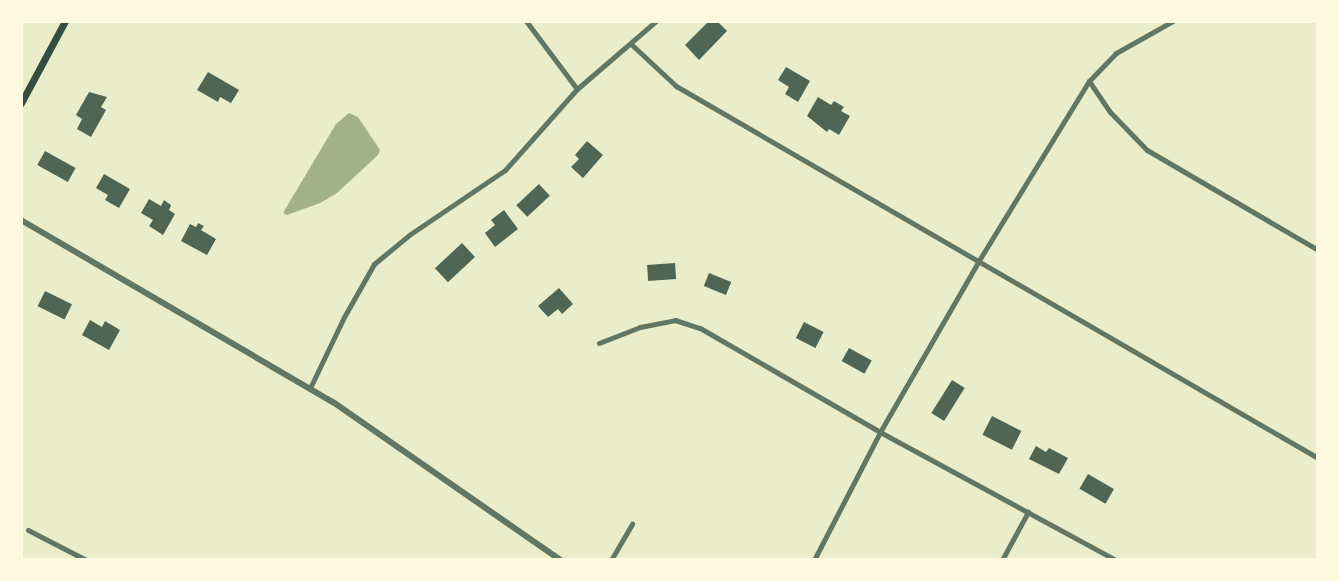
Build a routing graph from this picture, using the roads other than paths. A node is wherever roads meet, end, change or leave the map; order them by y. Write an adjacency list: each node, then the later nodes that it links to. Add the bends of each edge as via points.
1 (65, 21): 8 (main road)
2 (526, 21): 7 (street)
3 (656, 21): 5 (street)
4 (1173, 21): 6 (street, via 1116,52)
5 (631, 44): 7 (street); 11 (street, via 676,86)
6 (1088, 82): 10 (street, via 1147,150); 11 (street)
7 (577, 89): 13 (street, via 505,170 374,264)
8 (21, 103)
9 (21, 220): 13 (street)
10 (1318, 250)
11 (978, 262): 14 (street); 15 (street)
12 (599, 343): 14 (street, via 675,320 700,328)
13 (310, 388): 20 (street)
14 (880, 432): 16 (street); 22 (street)
15 (1318, 457)
16 (1028, 512): 23 (street); 24 (street)
17 (632, 524): 21 (street)
18 (28, 530): 19 (street)
19 (86, 560)
20 (560, 560)
21 (611, 560)
22 (814, 560)
23 (1002, 560)
24 (1116, 560)

